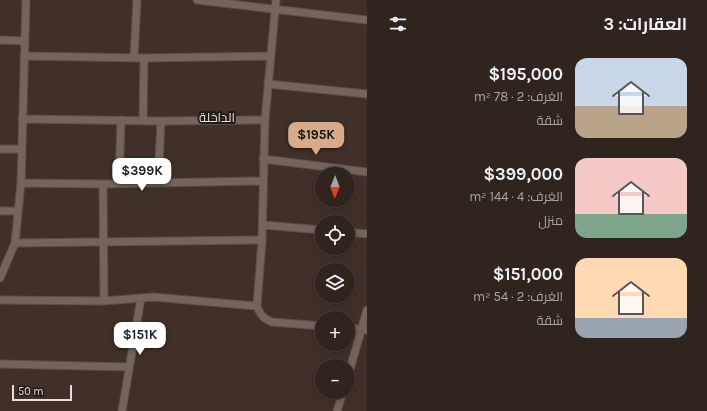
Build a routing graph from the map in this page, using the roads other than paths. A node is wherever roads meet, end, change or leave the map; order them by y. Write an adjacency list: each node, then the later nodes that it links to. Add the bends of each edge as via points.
1 (26, 0): 8 (street)
2 (137, 0): 11 (street)
3 (197, 0): 5 (street)
4 (276, 0): 5 (street)
5 (275, 10): 6 (street); 10 (street)
6 (367, 20)
7 (0, 40): 8 (street)
8 (24, 41): 9 (street)
9 (24, 56): 11 (street); 15 (street)
10 (271, 56): 12 (street); 13 (street)
11 (134, 58): 12 (street)
12 (144, 58): 18 (street)
13 (268, 84): 14 (street); 17 (street)
14 (367, 94)
15 (22, 119): 16 (street); 21 (street)
16 (122, 120): 18 (street); 27 (street)
17 (265, 120): 19 (street); 22 (street)
18 (143, 121): 19 (street)
19 (161, 121): 25 (street)
20 (0, 149): 21 (street)
21 (22, 149): 26 (street)
22 (263, 159): 23 (street); 24 (street)
23 (367, 172)
24 (262, 181): 25 (street); 31 (street)
25 (158, 182): 27 (street)
26 (21, 183): 28 (street); 30 (street)
27 (119, 183): 28 (street)
28 (103, 184): 37 (street)
29 (0, 211): 30 (street)
30 (18, 211): 36 (street)
31 (262, 225): 32 (street); 35 (street)
32 (315, 229)
33 (355, 233): 34 (street)
34 (367, 234)
35 (262, 240): 37 (street); 42 (street)
36 (15, 243): 37 (street); 38 (street)
37 (103, 243): 41 (street)
38 (0, 278)
39 (141, 298): 41 (street); 42 (street); 48 (street)
40 (0, 300): 41 (street)
41 (104, 301)
42 (257, 306): 44 (street, via 260,314 272,322)
43 (367, 310): 45 (street)
44 (315, 325)
45 (364, 330): 46 (street)
46 (354, 359)
47 (0, 364): 48 (street)
48 (129, 367): 50 (street)
49 (341, 399): 51 (street)
50 (122, 411)
51 (337, 411)

